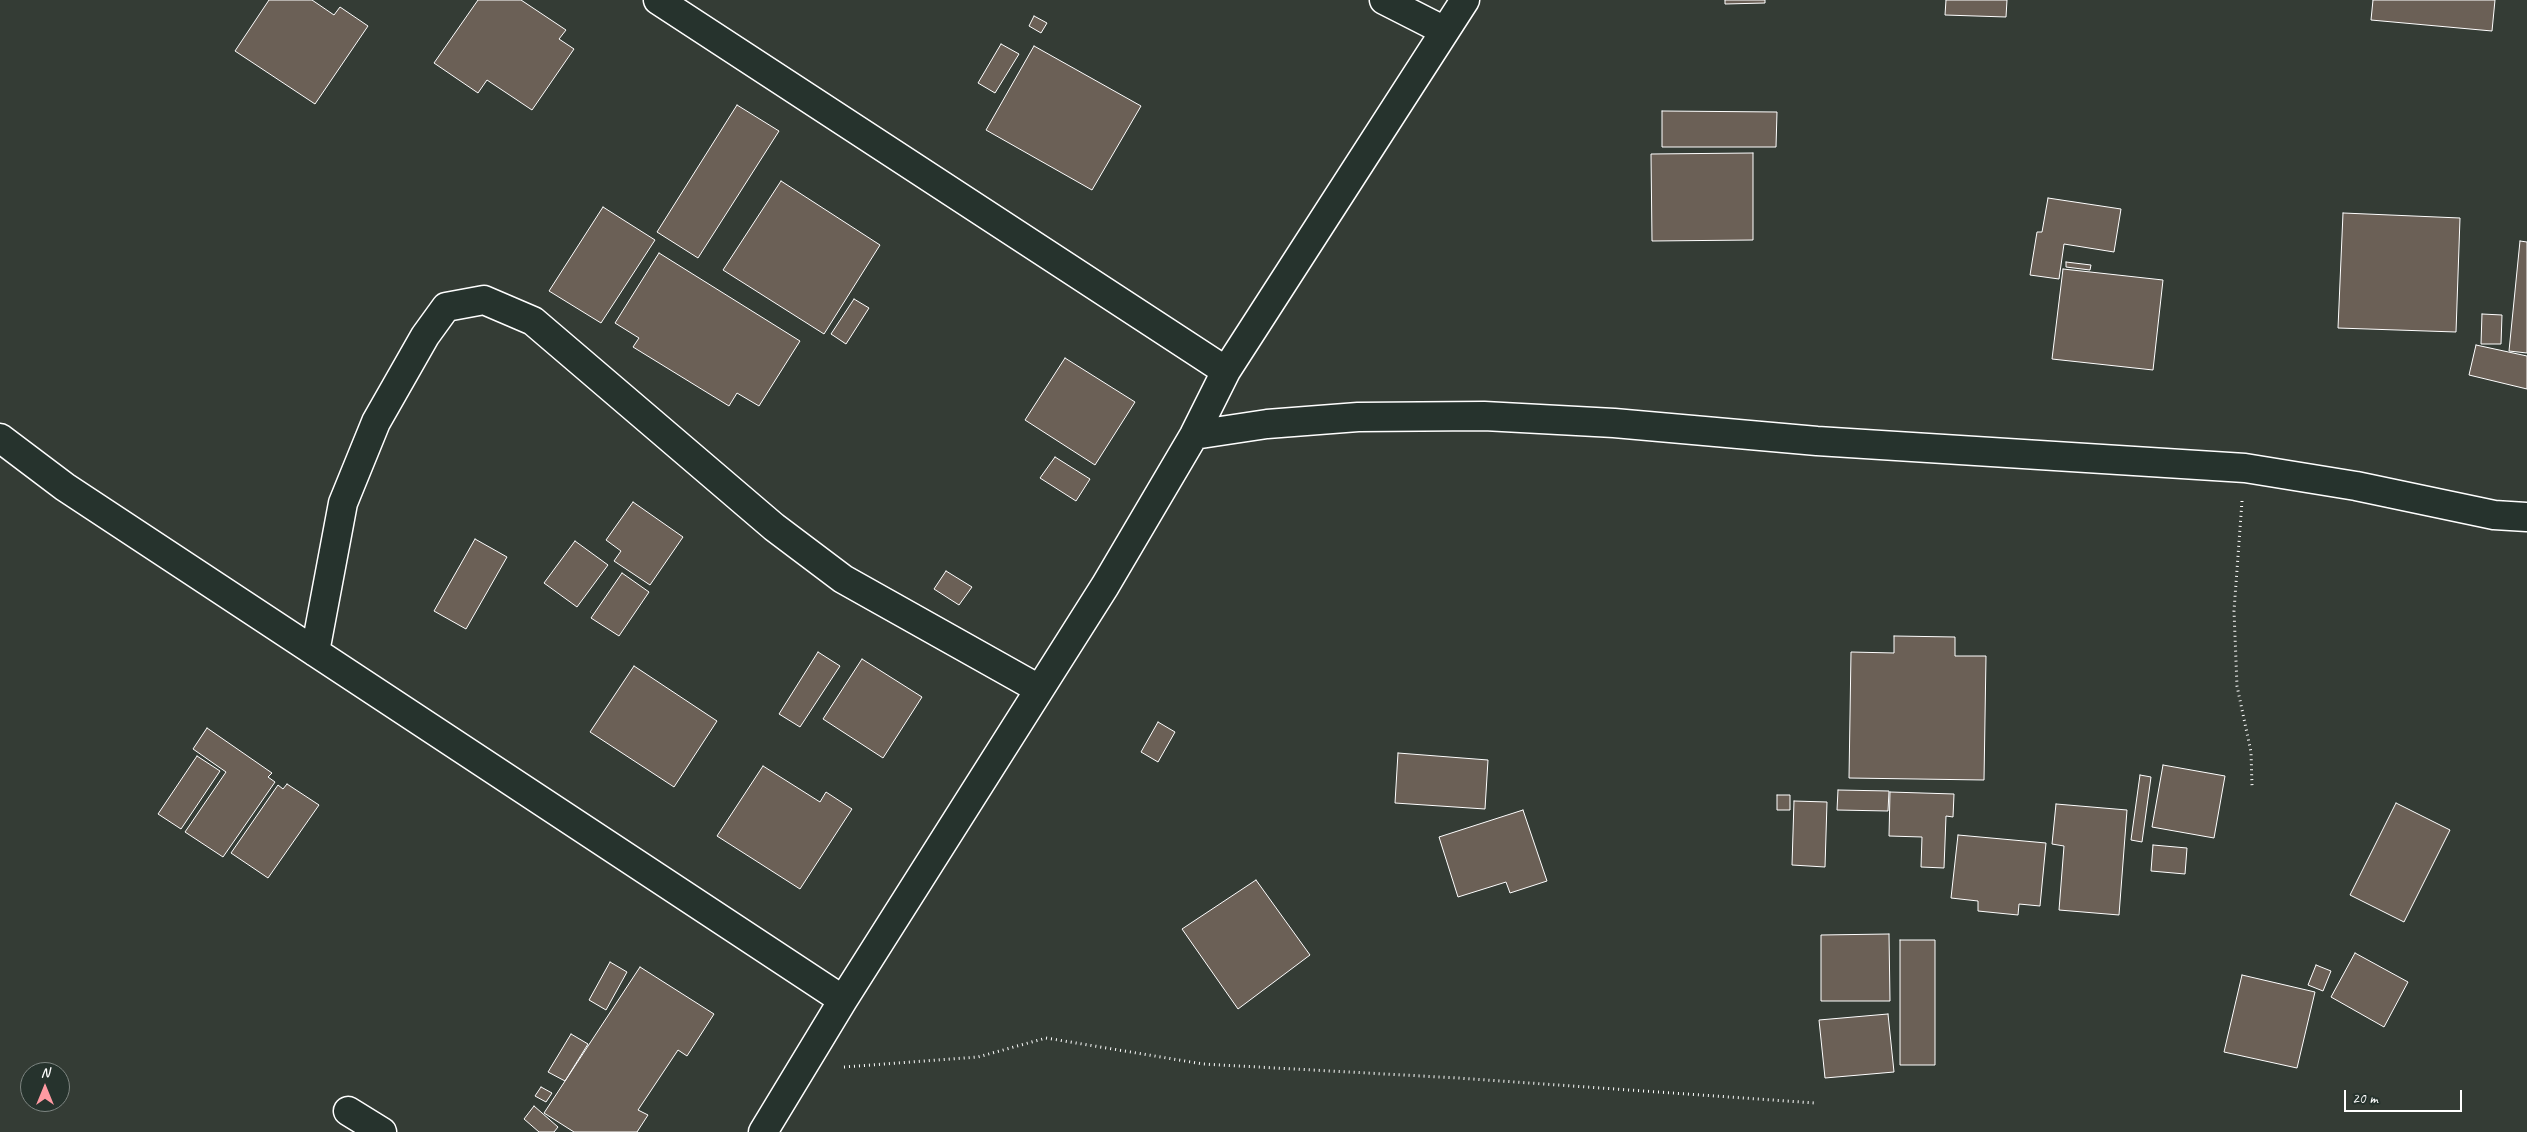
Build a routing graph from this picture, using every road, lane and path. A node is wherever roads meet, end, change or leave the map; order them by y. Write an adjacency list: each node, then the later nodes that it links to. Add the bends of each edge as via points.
1 (658, 0): 5 (street)
2 (1384, 0): 4 (street)
3 (1465, 0): 4 (street)
4 (1443, 30): 5 (street)
5 (1226, 371): 6 (street)
6 (1194, 435): 8 (street, via 1267,424 1358,417 1484,416 2089,460); 11 (street, via 1106,586)
7 (0, 438): 10 (street, via 65,487)
8 (2244, 468): 9 (street, via 2356,486 2494,516); 12 (path, via 2234,611 2237,686 2251,752)
9 (2527, 517)
10 (316, 652): 11 (street, via 343,503 376,422 425,336 446,307 484,300 533,321 766,520 843,579); 13 (street)
11 (1039, 689): 13 (street)
12 (2252, 786)
13 (843, 1000): 14 (street)
14 (801, 1070): 15 (path, via 978,1057 1046,1038 1203,1064 1449,1077); 18 (street)
15 (1815, 1103)
16 (348, 1112): 17 (street)
17 (382, 1132)
18 (763, 1132)

